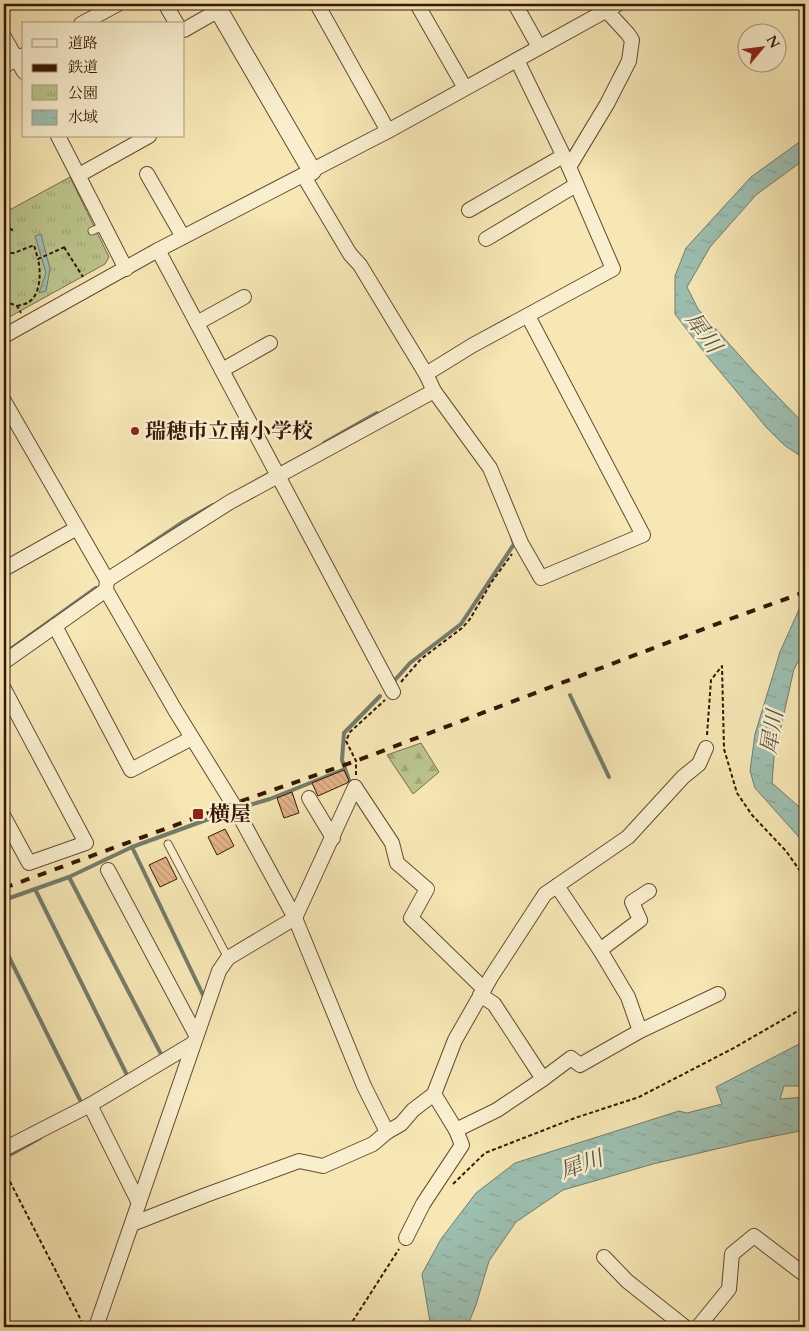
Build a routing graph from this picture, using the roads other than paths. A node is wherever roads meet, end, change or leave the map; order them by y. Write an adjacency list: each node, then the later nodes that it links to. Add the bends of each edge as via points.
1 (118, 4): 8 (street)
2 (318, 4): 17 (street)
3 (417, 4): 16 (street)
4 (515, 4): 12 (street)
5 (612, 6): 12 (street); 20 (street, via 632,40 629,61 607,104)
6 (217, 7): 10 (street); 21 (street)
7 (168, 8): 9 (street)
8 (85, 22)
9 (175, 22)
10 (185, 29)
11 (4, 37): 13 (street)
12 (539, 48): 14 (street)
13 (20, 57): 15 (street)
14 (517, 60): 16 (street); 20 (street)
15 (4, 66)
16 (465, 88): 17 (street)
17 (388, 131): 21 (street)
18 (59, 138): 23 (street)
19 (145, 138): 23 (street)
20 (566, 162): 24 (street); 25 (street)
21 (308, 173): 28 (street); 38 (street, via 350,254 360,265)
22 (147, 174): 28 (street)
23 (79, 175): 26 (street)
24 (576, 185): 29 (street); 33 (street, via 613,269)
25 (469, 210)
26 (105, 225): 27 (lane); 31 (street)
27 (92, 231)
28 (182, 237): 30 (street)
29 (486, 239)
30 (158, 250): 31 (street); 34 (street)
31 (126, 269): 35 (street)
32 (244, 297): 34 (street)
33 (528, 316): 38 (street); 39 (street, via 643,535 541,578 522,543 490,468)
34 (197, 323): 37 (street)
35 (4, 336)
36 (270, 343): 37 (street)
37 (222, 370): 41 (street)
38 (426, 374): 39 (street)
39 (434, 391): 41 (street)
40 (4, 401): 42 (street)
41 (277, 475): 44 (street, via 170,538); 48 (street)
42 (77, 528): 43 (street); 44 (street)
43 (4, 569)
44 (106, 585): 45 (street); 49 (street)
45 (55, 626): 46 (street); 49 (street, via 132,770)
46 (4, 662)
47 (4, 689): 52 (street, via 86,843 29,863)
48 (392, 692)
49 (192, 738): 58 (street, via 233,804)
50 (706, 748): 56 (street, via 699,764 628,837)
51 (309, 798): 53 (street)
52 (4, 817)
53 (333, 838): 58 (street); 61 (street, via 355,787 392,843 397,863 427,889 412,918)
54 (168, 844): 60 (lane)
55 (108, 870): 64 (street)
56 (557, 886): 59 (street); 61 (street, via 545,894)
57 (649, 891): 59 (street, via 632,902 640,920)
58 (295, 918): 60 (street); 69 (street, via 364,1086)
59 (600, 950): 63 (street, via 628,997)
60 (228, 958): 64 (street, via 218,971)
61 (482, 992): 65 (street, via 494,1004); 66 (street, via 455,1040)
62 (718, 994): 63 (street)
63 (640, 1031): 65 (street, via 580,1065 571,1058)
64 (194, 1040): 67 (street); 71 (street)
65 (543, 1079): 68 (street, via 498,1110)
66 (434, 1094): 68 (street); 69 (street, via 412,1110 401,1124)
67 (90, 1104): 70 (street); 71 (street)
68 (456, 1130): 73 (street, via 462,1145 423,1204)
69 (387, 1132): 72 (street, via 373,1144 322,1166 299,1161)
70 (4, 1149)
71 (139, 1203): 72 (street)
72 (132, 1224): 76 (street)
73 (406, 1238)
74 (604, 1257): 77 (street, via 627,1281)
75 (805, 1273): 78 (street, via 754,1236 732,1254 729,1289)
76 (96, 1327)
77 (685, 1327)
78 (698, 1327)

